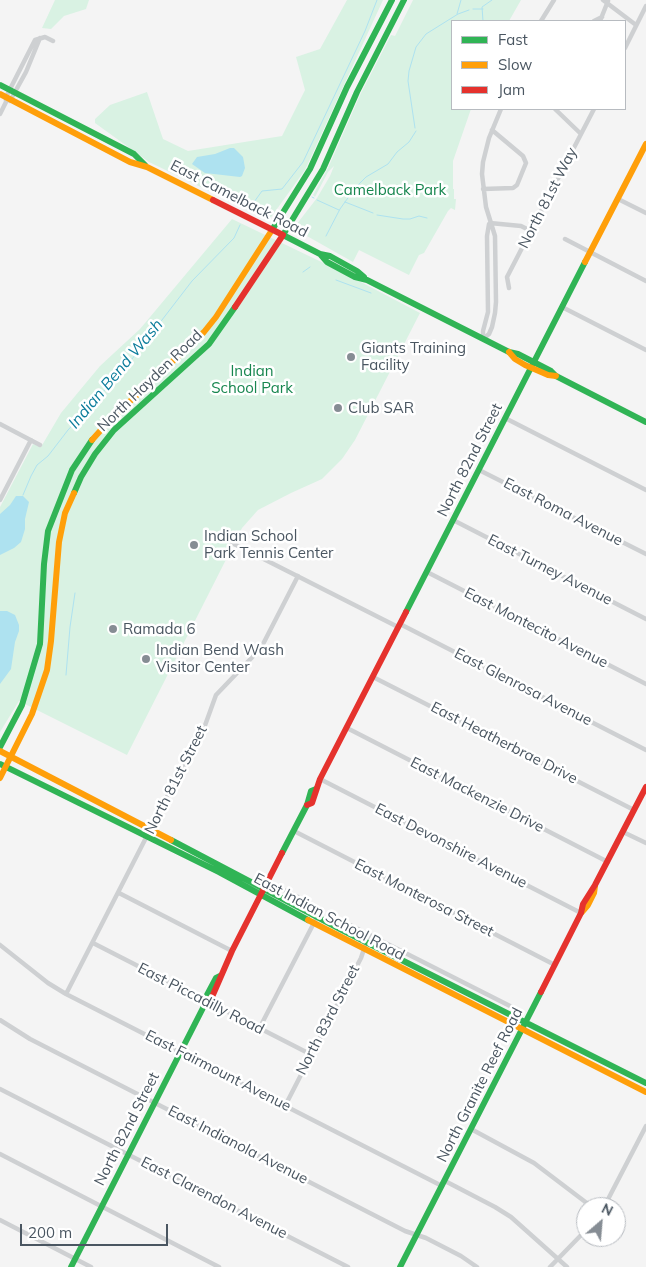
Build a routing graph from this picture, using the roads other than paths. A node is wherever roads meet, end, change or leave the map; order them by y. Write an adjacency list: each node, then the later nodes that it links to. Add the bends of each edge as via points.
1 (392, 0): 26 (main road, North Hayden Road, via 310,168)
2 (404, 0): 28 (main road, North Hayden Road, via 357,92 323,169)
3 (554, 0): 7 (street)
4 (606, 1): 6 (street); 8 (street)
5 (646, 6): 8 (street)
6 (601, 19)
7 (542, 20)
8 (636, 26): 10 (street)
9 (53, 41): 12 (street, via 40,38 26,72)
10 (626, 46)
11 (0, 85): 12 (main road, East Camelback Road)
12 (13, 91): 13 (street); 21 (main road, East Camelback Road, via 134,154)
13 (6, 98): 17 (street); 21 (main road, East Camelback Road, via 130,162)
14 (501, 110): 18 (street)
15 (557, 110): 19 (street)
16 (593, 110): 19 (street, North 81st Way)
17 (0, 114)
18 (492, 130): 22 (street, via 483,162); 22 (street, via 523,156 526,163 513,188)
19 (581, 134): 27 (street, North 81st Way)
20 (646, 144): 23 (main road, North 82nd Street)
21 (147, 166): 26 (main road, East Camelback Road)
22 (483, 189): 25 (street)
23 (618, 199): 24 (street); 30 (main road, North 82nd Street)
24 (646, 213)
25 (490, 223): 27 (street); 34 (street, via 487,236 488,312); 34 (street, via 495,236 495,312 489,334)
26 (272, 230): 28 (main road, East Camelback Road); 55 (main road, North Hayden Road, via 204,332 109,421 72,470 48,531 36,662 22,705)
27 (531, 230): 32 (street, North 81st Way, via 507,277)
28 (283, 235): 34 (main road, East Camelback Road, via 320,254 326,262); 57 (main road, North Hayden Road, via 209,344 114,430 81,477 60,536 46,670 37,702)
29 (565, 239): 30 (street)
30 (590, 252): 31 (street); 33 (main road, North 82nd Street)
31 (646, 281)
32 (509, 288)
33 (562, 306): 35 (street); 36 (main road, North 82nd Street)
34 (483, 339): 36 (main road, East Camelback Road, via 509,352 515,359)
35 (646, 350)
36 (533, 364): 37 (main road, North 82nd Street); 38 (main road, East Camelback Road, via 548,375 556,376)
37 (505, 418): 42 (main road, North 82nd Street); 43 (street)
38 (646, 422)
39 (0, 424): 40 (street)
40 (31, 440): 41 (street); 44 (street)
41 (40, 445)
42 (479, 470): 45 (main road, North 82nd Street); 47 (street, East Roma Avenue)
43 (646, 490)
44 (0, 500)
45 (453, 520): 48 (main road, North 82nd Street); 50 (street, East Turney Avenue)
46 (232, 543): 49 (street, East Glenrosa Avenue)
47 (646, 554)
48 (427, 572): 51 (main road, North 82nd Street); 53 (street, East Montecito Avenue)
49 (298, 576): 51 (street, East Glenrosa Avenue); 63 (street, North 81st Street, via 261,648 216,694 199,742)
50 (646, 619)
51 (399, 626): 52 (main road, North 82nd Street); 56 (street, East Glenrosa Avenue)
52 (373, 677): 54 (main road, North 82nd Street); 62 (street, East Heatherbrae Drive)
53 (646, 684)
54 (346, 728): 60 (main road, North 82nd Street); 68 (street, East Mackenzie Drive)
55 (0, 749): 57 (main road, East Indian School Road)
56 (646, 750)
57 (11, 756): 58 (main road, North Hayden Road); 63 (main road, East Indian School Road)
58 (3, 765): 59 (main road, North Hayden Road); 66 (main road, East Indian School Road)
59 (0, 778)
60 (320, 780): 64 (main road, North 82nd Street, via 316,789 311,791); 74 (street, East Devonshire Avenue)
61 (646, 787): 62 (main road, North Granite Reef Road)
62 (634, 810): 65 (main road, North Granite Reef Road)
63 (151, 830): 66 (street, North 81st Street); 70 (main road, East Indian School Road)
64 (294, 831): 70 (main road, North 82nd Street); 83 (street, East Monterosa Street)
65 (623, 832): 67 (street); 68 (main road, North Granite Reef Road)
66 (148, 837): 71 (street, North 81st Street); 72 (main road, East Indian School Road)
67 (646, 843)
68 (608, 862): 74 (main road, North Granite Reef Road)
69 (278, 887): 73 (street, East Indian School Road, via 298,898)
70 (264, 889): 72 (main road, North 82nd Street); 73 (main road, East Indian School Road)
71 (118, 893): 79 (street, North 81st Street); 82 (street)
72 (261, 896): 75 (main road, East Indian School Road); 82 (main road, North 82nd Street)
73 (297, 906): 75 (main road, East Indian School Road)
74 (581, 913): 83 (main road, North Granite Reef Road)
75 (315, 920): 78 (main road, East Indian School Road); 81 (main road, East Indian School Road); 91 (street)
76 (350, 925): 77 (street, East Indian School Road)
77 (369, 934): 78 (street, North 83rd Street); 86 (street, East Indian School Road)
78 (366, 942): 81 (street, North 83rd Street); 88 (main road, East Indian School Road)
79 (93, 943): 84 (street, North 81st Street); 85 (street, East Piccadilly Road)
80 (0, 946): 84 (street, East Fairmount Avenue)
81 (364, 950): 92 (main road, East Indian School Road); 94 (street, North 83rd Street)
82 (232, 951): 85 (main road, North 82nd Street, via 212,997)
83 (555, 965): 90 (main road, North Granite Reef Road)
84 (66, 994): 93 (street, East Fairmount Avenue)
85 (206, 1002): 91 (street, East Piccadilly Road); 93 (main road, North 82nd Street)
86 (505, 1003): 87 (street, East Indian School Road); 88 (street)
87 (512, 1007)
88 (502, 1010): 90 (main road, East Indian School Road)
89 (0, 1020): 98 (street, East Indianola Avenue, via 30,1039)
90 (526, 1022): 92 (main road, North Granite Reef Road); 95 (main road, East Indian School Road)
91 (259, 1028): 94 (street, East Piccadilly Road)
92 (522, 1030): 97 (main road, East Indian School Road); 101 (main road, North Granite Reef Road)
93 (180, 1052): 98 (main road, North 82nd Street); 99 (street, East Fairmount Avenue)
94 (310, 1054): 99 (street, North 83rd Street)
95 (646, 1083)
96 (0, 1089): 104 (street, East Clarendon Avenue)
97 (646, 1092)
98 (155, 1103): 104 (main road, North 82nd Street); 110 (street, East Indianola Avenue)
99 (285, 1106): 105 (street, East Fairmount Avenue)
100 (646, 1126): 102 (street)
101 (471, 1128): 105 (main road, North Granite Reef Road); 106 (street, via 534,1163)
102 (644, 1137): 107 (street)
103 (0, 1154): 108 (street)
104 (128, 1154): 108 (main road, North 82nd Street); 117 (street, East Clarendon Avenue)
105 (444, 1183): 110 (main road, North Granite Reef Road); 113 (street, East Fairmount Avenue, via 511,1217)
106 (579, 1197)
107 (610, 1197)
108 (102, 1207): 112 (main road, North 82nd Street); 116 (street)
109 (0, 1220): 112 (street)
110 (417, 1235): 118 (main road, North Granite Reef Road); 119 (street, East Indianola Avenue)
111 (576, 1240): 113 (street)
112 (75, 1259): 114 (main road, North 82nd Street); 115 (street)
113 (557, 1259): 120 (street); 121 (street, East Fairmount Avenue)
114 (71, 1267)
115 (91, 1267)
116 (219, 1267)
117 (348, 1267)
118 (400, 1267)
119 (477, 1267)
120 (550, 1267)
121 (567, 1267)

